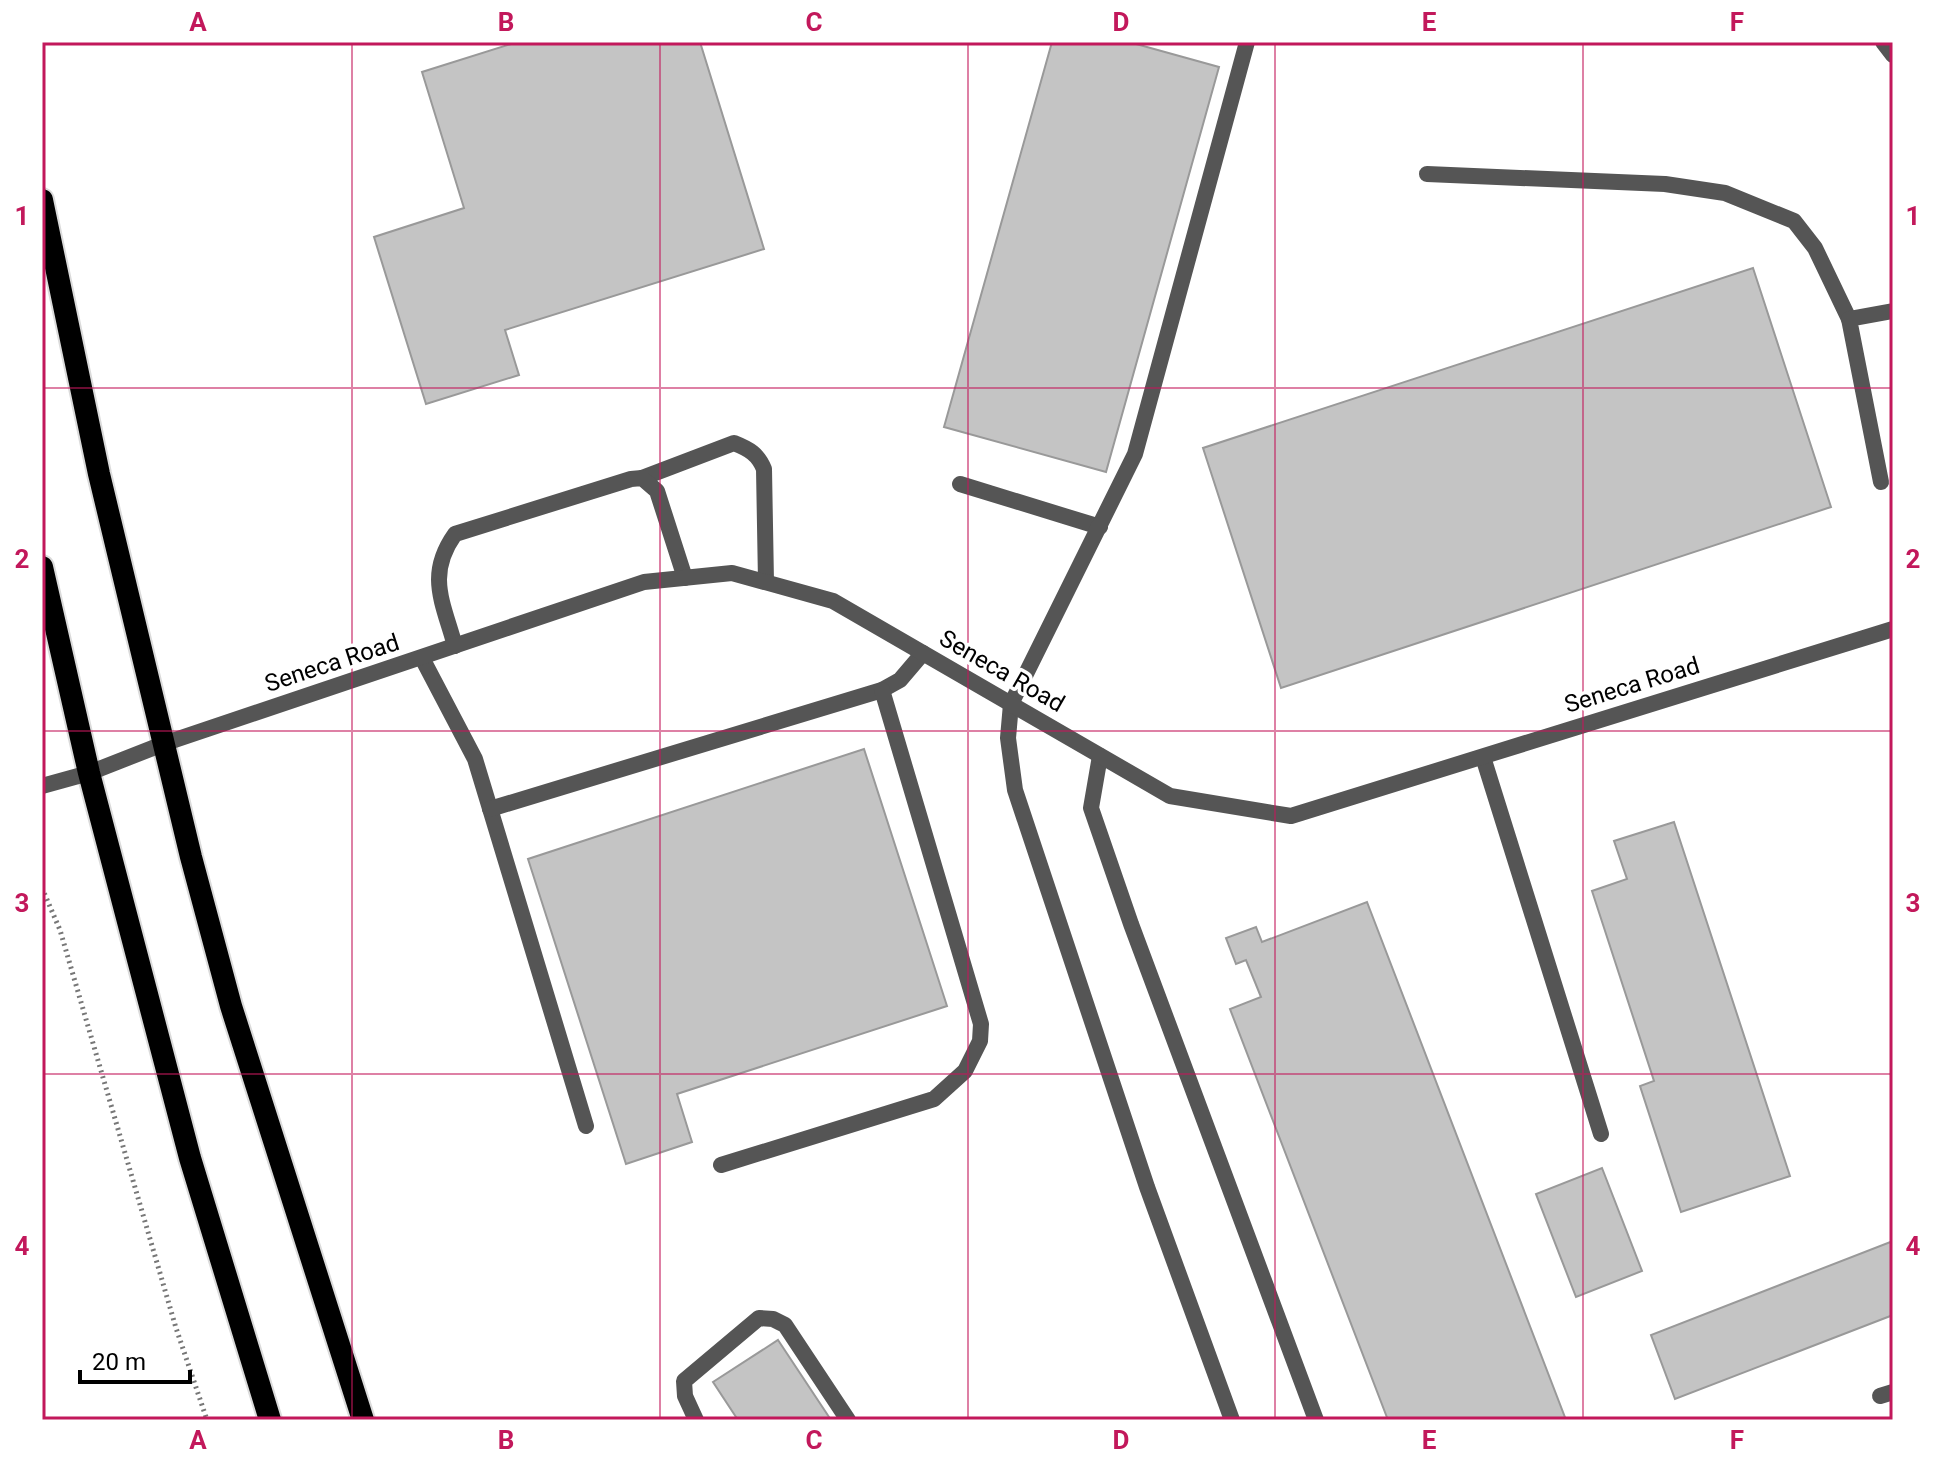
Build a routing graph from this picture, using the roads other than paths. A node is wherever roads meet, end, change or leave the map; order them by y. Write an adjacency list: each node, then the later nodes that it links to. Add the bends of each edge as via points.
1 (1247, 42): 11 (street, via 1135,454)
2 (1883, 42): 3 (street)
3 (1893, 55)
4 (1427, 174): 7 (street, via 1665,184 1725,193 1794,221 1815,248)
5 (42, 200): 21 (highway)
6 (1893, 311): 7 (street)
7 (1849, 319): 9 (street)
8 (642, 478): 13 (street, via 657,491); 14 (street, via 734,443 751,450 764,469); 16 (street, via 455,534 441,555 438,585)
9 (1881, 482)
10 (960, 484): 11 (street)
11 (1100, 527): 20 (street)
12 (42, 567): 24 (highway)
13 (685, 578): 14 (street, Seneca Road, via 732,573); 16 (street, Seneca Road, via 644,582)
14 (766, 582): 17 (street, Seneca Road, via 833,601)
15 (1893, 629): 23 (street, Seneca Road)
16 (455, 646): 18 (street, Seneca Road)
17 (923, 653): 19 (street, via 900,680); 20 (street, Seneca Road)
18 (422, 658): 21 (street, Seneca Road); 26 (street, via 475,759)
19 (882, 690): 26 (street); 29 (street, via 981,1024 980,1041 965,1071 934,1099)
20 (1011, 704): 22 (street, Seneca Road); 34 (street, via 1008,738 1015,790 1147,1187)
21 (163, 744): 24 (street, Seneca Road); 31 (highway, via 231,1006)
22 (1100, 756): 23 (street, Seneca Road, via 1170,796 1291,816); 35 (street, via 1091,808)
23 (1483, 757): 28 (street)
24 (89, 773): 25 (street, Seneca Road); 30 (highway, via 190,1158)
25 (42, 786)
26 (490, 809): 27 (street)
27 (586, 1126)
28 (1601, 1134)
29 (721, 1165)
30 (270, 1420)
31 (363, 1420)
32 (696, 1420): 33 (street, via 684,1381 759,1318 785,1325)
33 (848, 1420)
34 (1232, 1420)
35 (1316, 1420)

